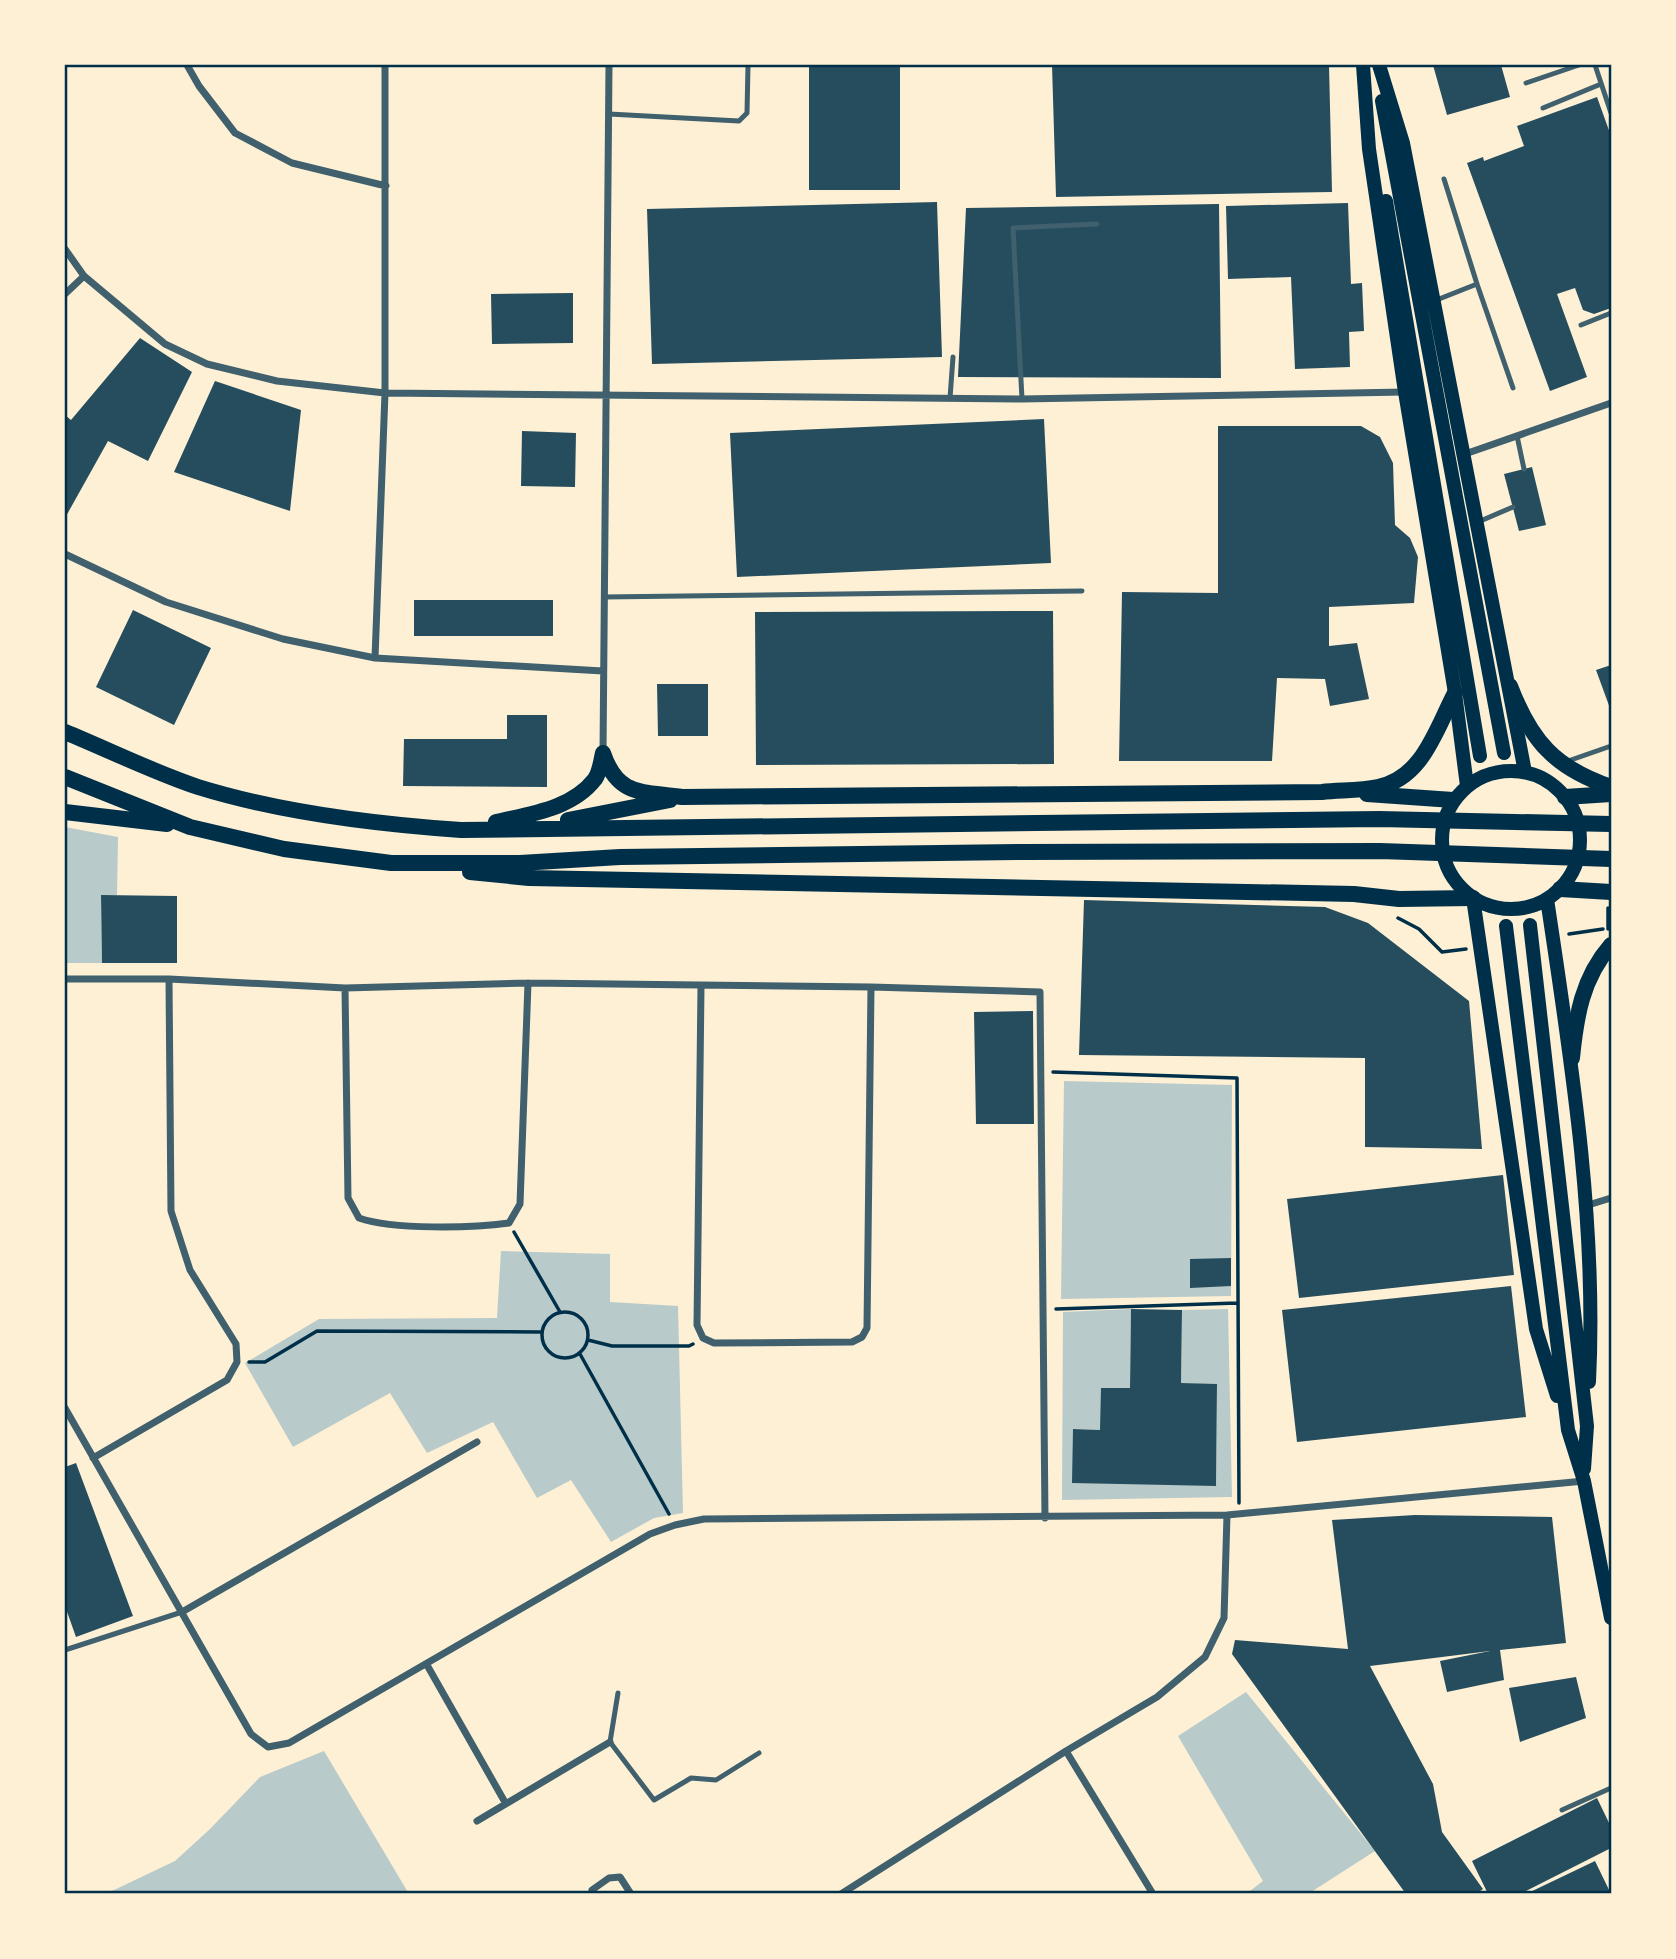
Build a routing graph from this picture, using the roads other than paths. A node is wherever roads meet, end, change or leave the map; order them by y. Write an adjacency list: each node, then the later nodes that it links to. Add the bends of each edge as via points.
1 (187, 65): 15 (street, via 235,133 292,163)
2 (385, 65): 15 (street)
3 (609, 65): 13 (street)
4 (748, 65): 13 (lane, via 747,113 738,121)
5 (1363, 65): 26 (main road, via 1369,149); 48 (main road)
6 (1377, 65): 21 (main road, via 1404,143); 47 (main road)
7 (1579, 65): 9 (lane)
8 (1595, 65): 10 (lane)
9 (1526, 83)
10 (1601, 85): 11 (lane); 12 (lane)
11 (1543, 108)
12 (1611, 113)
13 (609, 114): 28 (street)
14 (1444, 178): 19 (lane)
15 (386, 186): 27 (street)
16 (1097, 224): 30 (lane, via 1013,228)
17 (65, 249): 18 (street)
18 (84, 276): 20 (street); 27 (street, via 165,344 208,364 277,381)
19 (1477, 284): 21 (lane); 25 (lane)
20 (65, 294)
21 (1434, 301): 33 (main road)
22 (1611, 313): 23 (lane)
23 (1581, 325)
24 (953, 357): 29 (lane)
25 (1513, 388)
26 (1405, 392): 30 (street); 43 (main road)
27 (385, 393): 28 (street); 40 (street)
28 (608, 397): 29 (street); 39 (street)
29 (950, 398): 30 (street)
30 (1022, 398)
31 (1611, 403): 32 (street)
32 (1517, 436): 33 (street); 34 (lane)
33 (1465, 454): 36 (main road)
34 (1524, 469)
35 (1513, 507): 36 (lane)
36 (1478, 522): 42 (main road)
37 (65, 554): 40 (street, via 166,602 283,639)
38 (1082, 591): 39 (lane)
39 (604, 597): 41 (street)
40 (375, 658): 41 (street)
41 (603, 671): 46 (street)
42 (1510, 686): 49 (highway, via 1521,716); 50 (main road)
43 (1454, 693): 52 (main road); 54 (highway, via 1418,764 1395,782 1377,788)
44 (65, 732): 63 (highway, via 211,790 391,826)
45 (1611, 746): 49 (lane)
46 (603, 753): 56 (highway, via 616,780 626,788); 63 (highway, via 597,777 574,797 537,812)
47 (1504, 753)
48 (1480, 756)
49 (1562, 764): 53 (highway)
50 (1525, 772): 52 (main road, via 1485,775); 57 (main road, via 1553,785)
51 (65, 777): 61 (highway)
52 (1467, 786): 58 (main road)
53 (1611, 787)
54 (1322, 792): 56 (highway); 58 (highway)
55 (1611, 794): 57 (highway)
56 (682, 797): 62 (highway)
57 (1564, 797): 67 (main road, via 1580,834 1578,854 1572,873)
58 (1453, 800): 68 (main road, via 1441,837 1444,861 1454,881)
59 (65, 812): 61 (highway)
60 (1611, 824): 62 (highway, via 1379,818)
61 (190, 827): 65 (highway, via 284,849)
62 (529, 828): 63 (highway)
63 (461, 830)
64 (1611, 859): 65 (highway, via 1380,851 1024,852)
65 (391, 863): 68 (highway, via 529,878)
66 (1609, 892): 67 (highway)
67 (1553, 894): 68 (main road, via 1529,907 1510,909); 78 (main road, via 1553,936)
68 (1473, 898): 83 (main road, via 1536,1329)
69 (1530, 925): 82 (main road)
70 (1506, 926): 83 (main road)
71 (1610, 940): 78 (highway, via 1584,989)
72 (65, 979): 73 (street)
73 (169, 979): 77 (street); 85 (street, via 171,1211 190,1270 236,1344 236,1362 227,1380)
74 (528, 983): 75 (street); 77 (street); 77 (street, via 520,1204 509,1223 487,1226 377,1225 359,1218 348,1198)
75 (701, 986): 76 (street); 76 (street, via 697,1325 703,1338 714,1343 852,1342 867,1328)
76 (871, 987): 88 (street, via 1040,992)
77 (345, 988)
78 (1572, 1058): 80 (main road)
79 (1611, 1198): 80 (street)
80 (1585, 1206): 82 (main road, via 1592,1316)
81 (65, 1408): 85 (street)
82 (1587, 1426): 86 (main road)
83 (1568, 1430): 86 (main road)
84 (477, 1442): 89 (street)
85 (93, 1458): 89 (street)
86 (1584, 1481): 87 (street); 90 (main road)
87 (1227, 1516): 88 (street); 95 (street, via 1223,1618 1205,1657 1157,1697)
88 (1045, 1518): 92 (street, via 704,1519 675,1525 650,1534)
89 (182, 1612): 91 (lane); 92 (street, via 251,1734 268,1748 289,1743)
90 (1611, 1618)
91 (65, 1650)
92 (427, 1665): 98 (street)
93 (618, 1693): 94 (lane)
94 (610, 1742): 96 (lane, via 654,1800 691,1778 716,1780); 98 (street)
95 (1066, 1751): 103 (street); 104 (street)
96 (759, 1753)
97 (1611, 1788): 99 (lane)
98 (506, 1804): 100 (street)
99 (1562, 1810)
100 (477, 1821)
101 (592, 1890): 102 (street, via 620,1877)
102 (631, 1894)
103 (841, 1894)
104 (1153, 1894)

